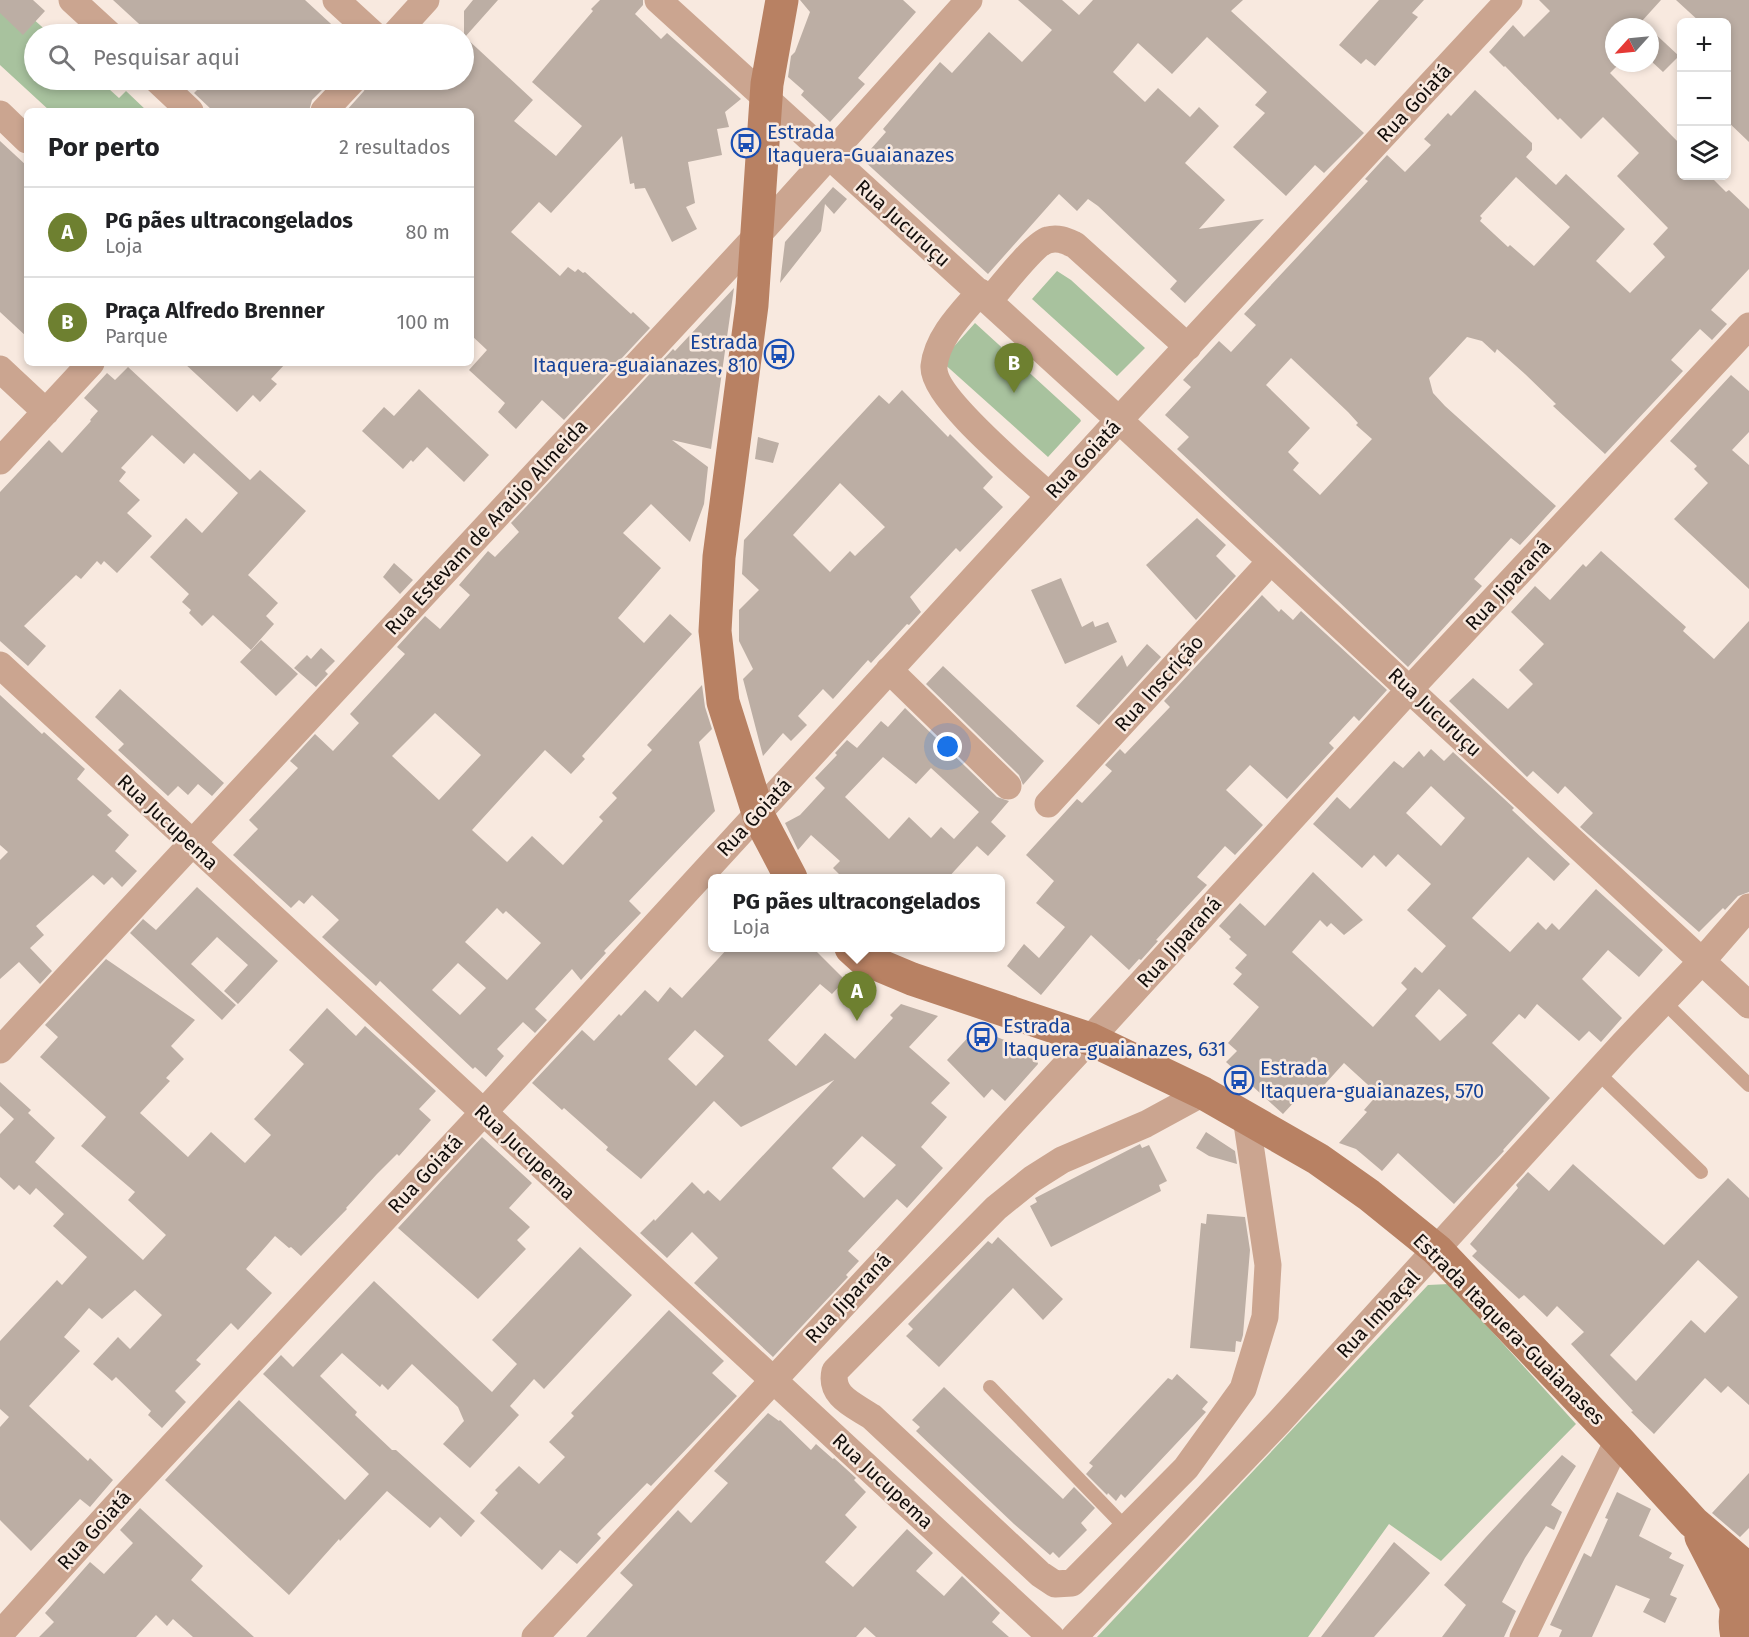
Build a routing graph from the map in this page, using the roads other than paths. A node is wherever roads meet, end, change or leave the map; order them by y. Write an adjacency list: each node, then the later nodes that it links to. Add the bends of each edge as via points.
1 (72, 0): 8 (street)
2 (336, 0): 9 (street)
3 (426, 0): 10 (street)
4 (658, 0): 13 (street, Rua Jucuruçu)
5 (782, 0): 13 (main road)
6 (969, 0): 18 (street, Rua Estevam de Araújo Almeida)
7 (1509, 0): 22 (street, Rua Goiatá)
8 (98, 24)
9 (362, 24)
10 (404, 24)
11 (168, 90): 14 (street)
12 (344, 90): 15 (street)
13 (766, 99): 18 (street, Rua Jucuruçu); 19 (main road)
14 (187, 108)
15 (327, 108)
16 (0, 114): 17 (street)
17 (24, 137)
18 (828, 155): 19 (street, Rua Estevam de Araújo Almeida); 20 (street, Rua Jucuruçu)
19 (756, 237): 35 (main road, via 752,305 719,557 715,631 723,702); 36 (street, Rua Estevam de Araújo Almeida)
20 (984, 296): 22 (street, via 1045,240 1059,238 1075,245); 26 (street, Rua Jucuruçu); 28 (street, via 958,317 938,348 933,369 958,411)
21 (1749, 326): 32 (street, Rua Jiparaná)
22 (1188, 347): 26 (street, Rua Goiatá)
23 (88, 366): 25 (street)
24 (0, 369): 25 (street)
25 (46, 412): 27 (street)
26 (1119, 420): 28 (street, Rua Goiatá); 29 (street, Rua Jucuruçu)
27 (0, 461)
28 (1049, 496): 31 (street, Rua Goiatá)
29 (1271, 561): 32 (street, Rua Jucuruçu); 34 (street, Rua Inscrição)
30 (0, 665): 36 (street, Rua Jucupema)
31 (889, 670): 33 (street); 35 (street, Rua Goiatá)
32 (1410, 689): 40 (street, Rua Jucuruçu); 43 (street, Rua Jiparaná)
33 (1008, 786)
34 (1048, 804)
35 (758, 812): 37 (main road); 48 (street, Rua Goiatá)
36 (192, 843): 44 (street, Rua Estevam de Araújo Almeida); 48 (street, Rua Jucupema)
37 (789, 874)
38 (1749, 907): 40 (street, Rua Imbaçal)
39 (855, 952): 43 (main road, Estrada Itaquera-Guaianases, via 912,979)
40 (1702, 961): 41 (street, Rua Imbaçal); 42 (street, Rua Jucuruçu)
41 (1664, 1002): 45 (street, Rua Imbaçal); 46 (lane)
42 (1749, 1005)
43 (1090, 1039): 47 (main road, Estrada Itaquera-Guaianases); 52 (street, Rua Jiparaná)
44 (0, 1050)
45 (1598, 1073): 50 (lane); 51 (street, Rua Imbaçal)
46 (1749, 1085)
47 (1203, 1093): 49 (main road, Estrada Itaquera-Guaianases); 56 (street, via 1146,1124 1062,1160 1032,1179 996,1208 835,1371 834,1388 840,1396 872,1417 1055,1584 1072,1583)
48 (483, 1113): 52 (street, Rua Jucupema); 59 (street, Rua Goiatá)
49 (1246, 1117): 51 (main road, Estrada Itaquera-Guaianases, via 1318,1159); 56 (street, via 1268,1265 1265,1317 1243,1389 1186,1468)
50 (1701, 1172)
51 (1437, 1250): 54 (main road, Estrada Itaquera-Guaianases); 62 (street, Rua Imbaçal)
52 (773, 1379): 60 (street, Rua Jiparaná); 61 (street, Rua Jucupema)
53 (990, 1387): 56 (lane)
54 (1618, 1440): 55 (main road, Estrada Itaquera-Guaianases); 63 (street)
55 (1693, 1522): 57 (main road, Estrada Itaquera-Guaianases); 58 (main road, Estrada Itaquera-Guaianases)
56 (1127, 1529)
57 (1749, 1570)
58 (1741, 1609)
59 (0, 1634)
60 (535, 1637)
61 (1052, 1637)
62 (1074, 1637)
63 (1523, 1637)

